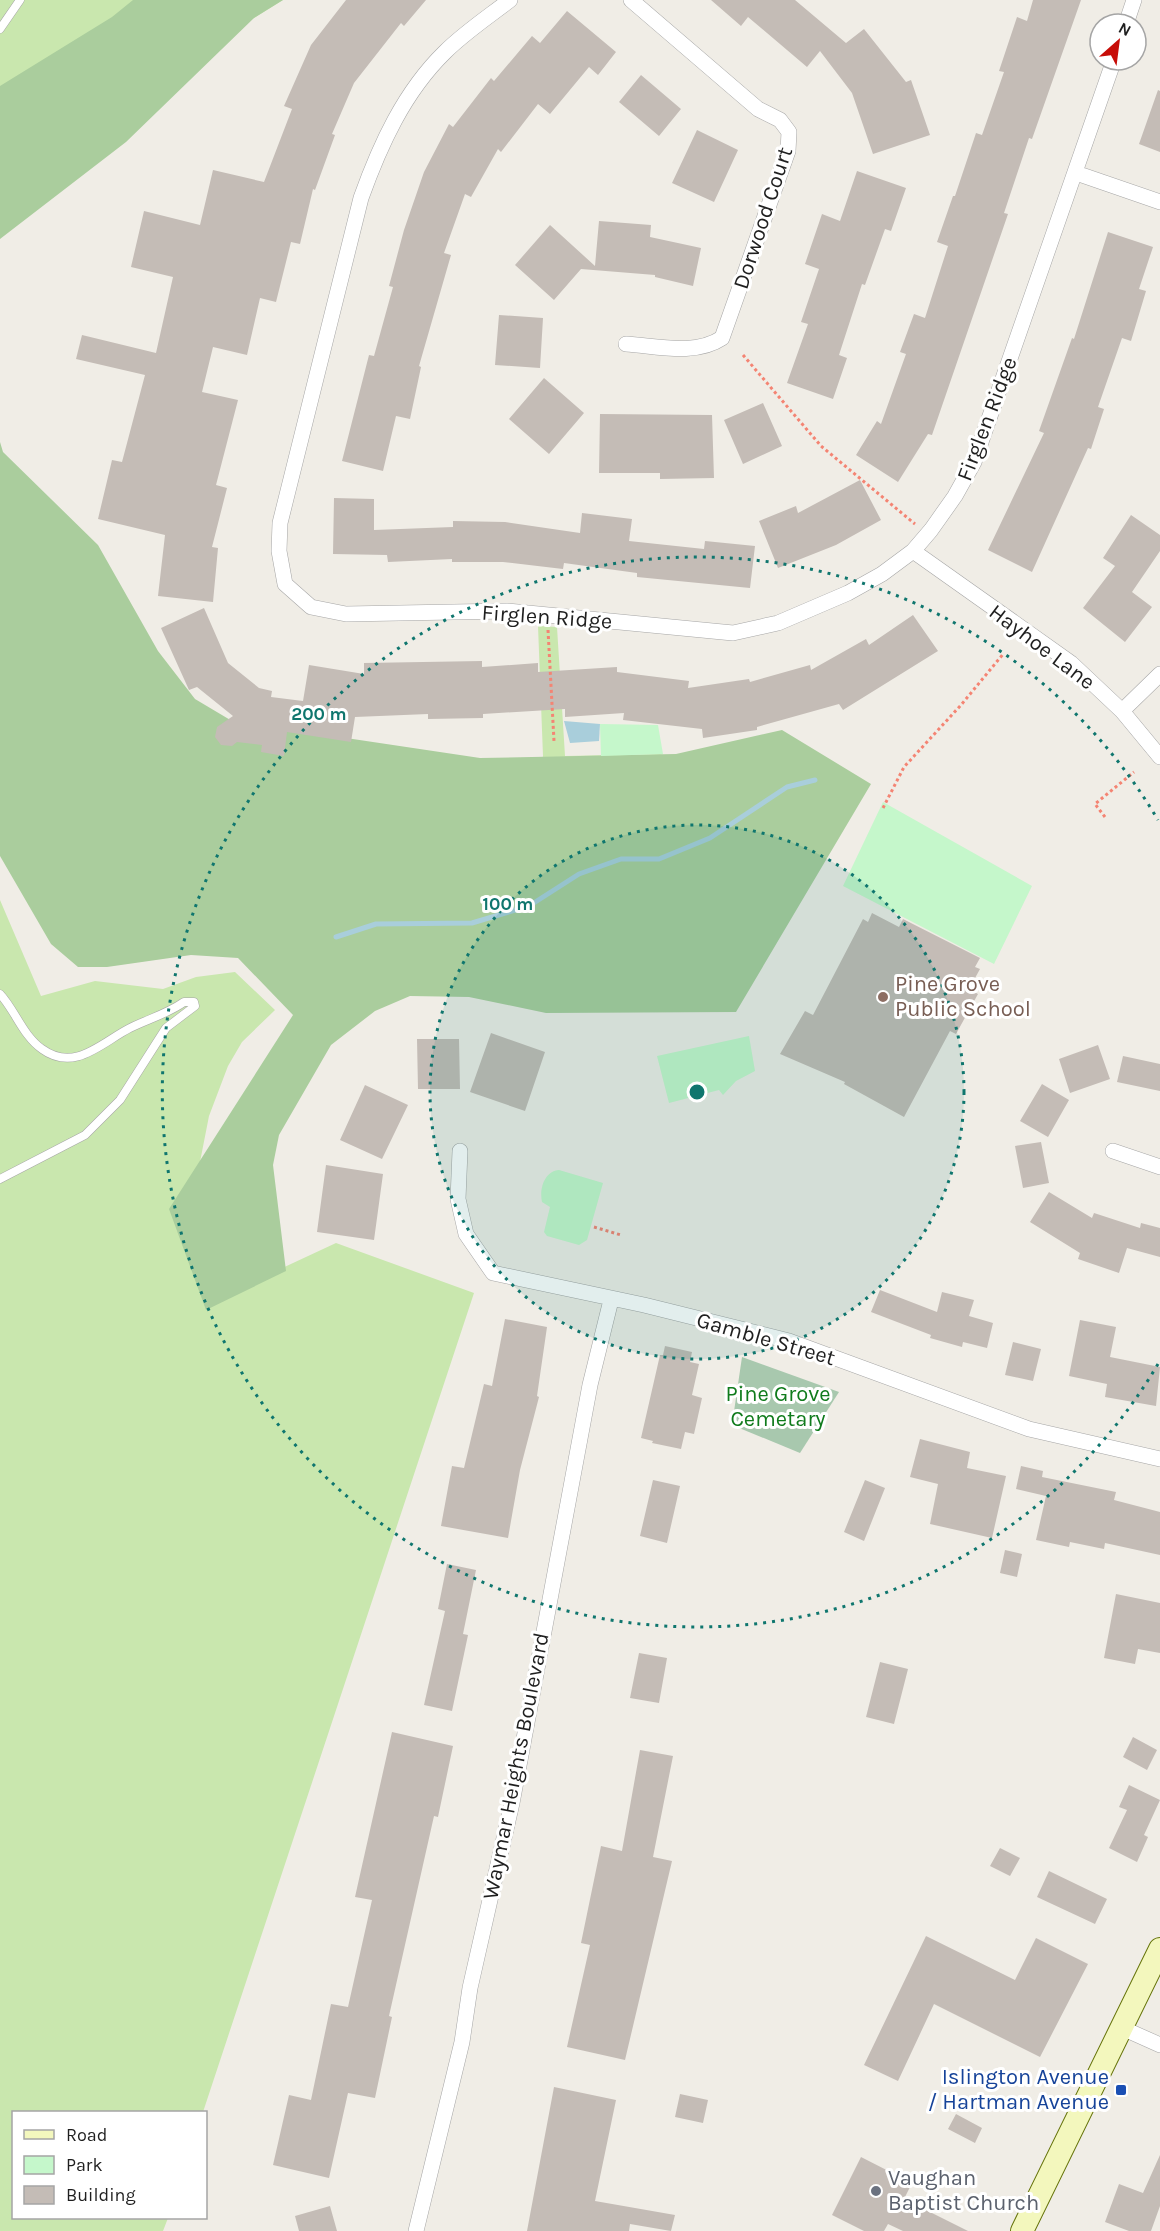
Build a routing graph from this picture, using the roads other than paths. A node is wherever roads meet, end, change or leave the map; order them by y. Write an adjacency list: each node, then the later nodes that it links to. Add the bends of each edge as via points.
1 (20, 0): 4 (lane)
2 (510, 0): 9 (street, Firglen Ridge, via 446,51 431,68 410,95 375,159 361,198 280,523 279,551 285,584 311,607 346,614 507,611 733,633 778,623 848,593)
3 (631, 0): 8 (street, Dorwood Court, via 758,109 780,120 789,132 788,151 722,338 709,347)
4 (0, 29)
5 (1110, 72): 6 (street, Firglen Ridge)
6 (1076, 173): 7 (street); 9 (street, Firglen Ridge, via 980,447 955,496)
7 (1160, 202)
8 (626, 344)
9 (913, 551): 11 (street, Hayhoe Lane, via 1071,663)
10 (1160, 674): 11 (street)
11 (1122, 711): 12 (street, Hayhoe Lane)
12 (1160, 757)
13 (0, 994): 17 (lane, via 41,1049 57,1057 72,1058 93,1052 129,1028 184,1002 194,1002 195,1006 166,1028 120,1100 85,1135)
14 (460, 1151): 18 (street, Gamble Street, via 458,1199 466,1234 493,1273)
15 (1113, 1151): 16 (street)
16 (1160, 1167)
17 (0, 1179)
18 (611, 1300): 19 (street, Gamble Street, via 789,1341 1029,1429); 23 (street, Waymar Heights Boulevard, via 590,1385 512,1803 470,1988 462,2042)
19 (1160, 1459)
20 (1160, 1949): 21 (main road)
21 (1122, 2028): 22 (street); 24 (main road)
22 (1160, 2045)
23 (416, 2231)
24 (1022, 2231)

